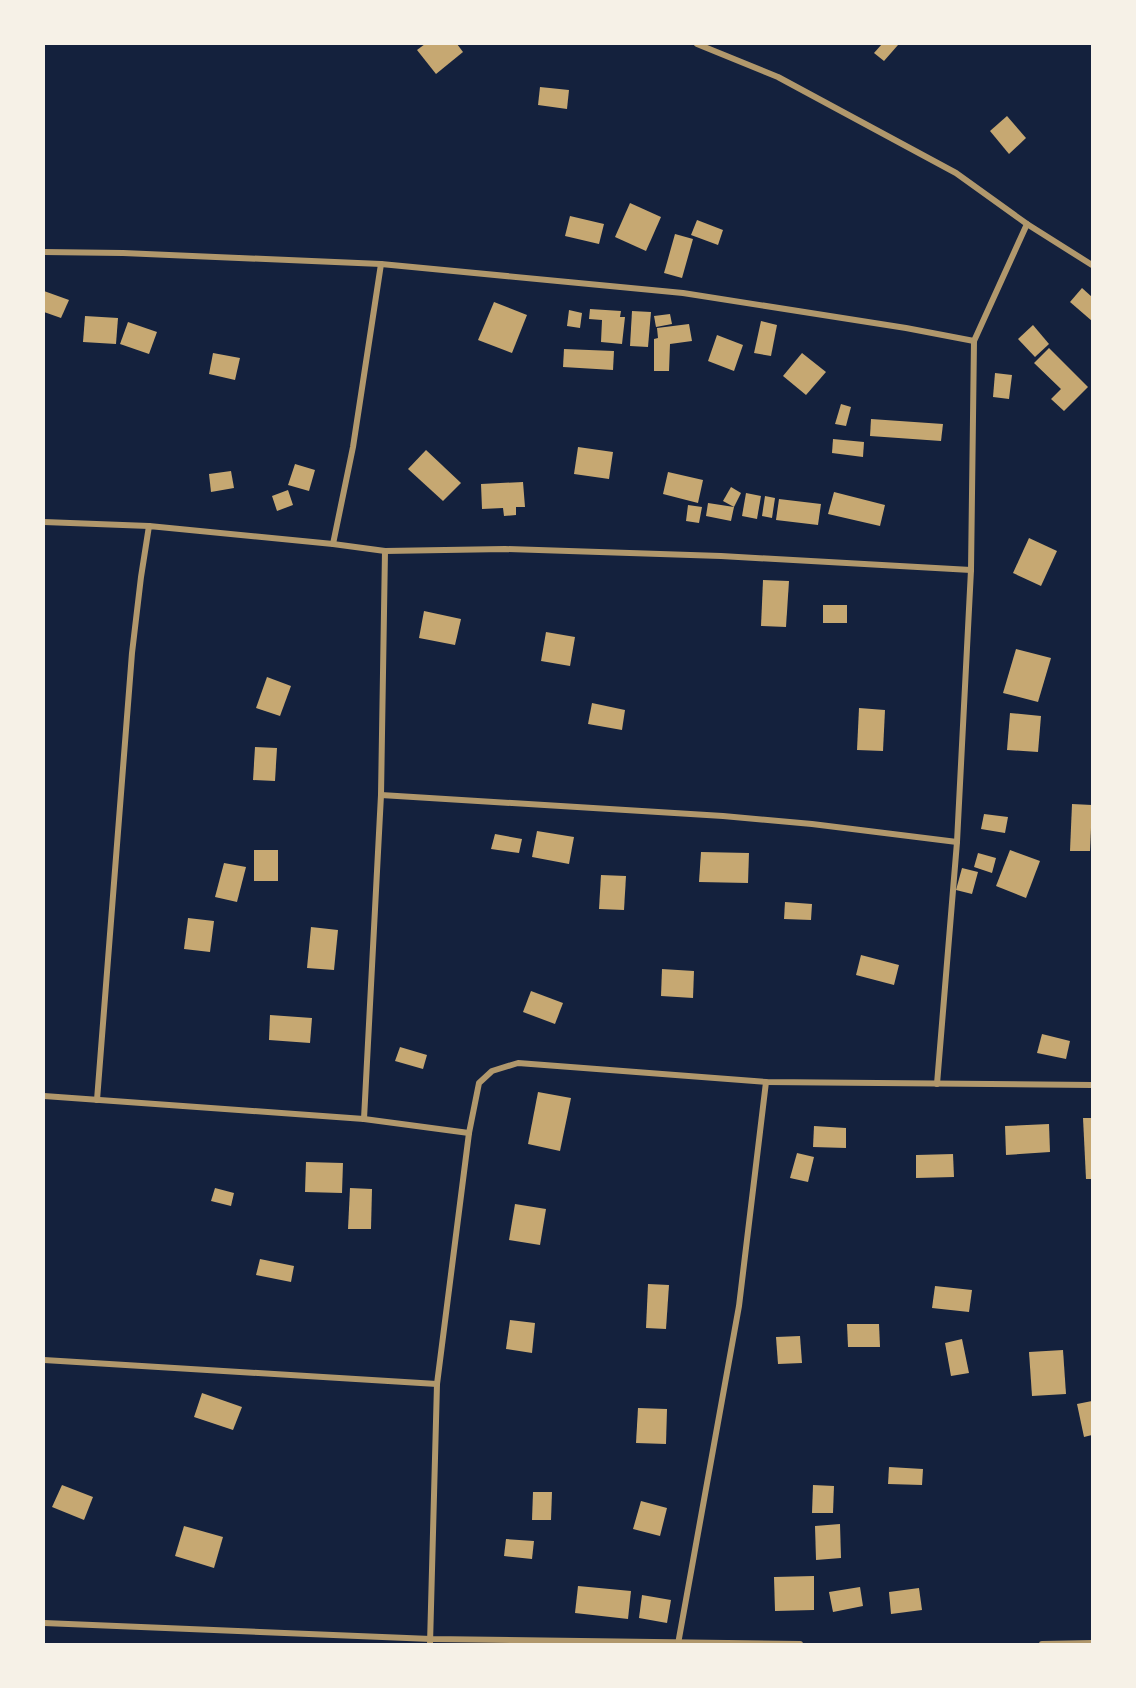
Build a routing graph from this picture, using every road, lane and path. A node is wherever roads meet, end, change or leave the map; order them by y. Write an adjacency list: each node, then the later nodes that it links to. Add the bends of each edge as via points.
1 (698, 44): 2 (street, via 778,77 956,173)
2 (1027, 224): 5 (street); 6 (street)
3 (44, 252): 4 (street)
4 (381, 264): 6 (street, via 683,293); 9 (street)
5 (1092, 265)
6 (974, 340): 11 (street)
7 (44, 522): 8 (street)
8 (149, 526): 9 (street); 18 (street, via 132,653)
9 (333, 544): 10 (street)
10 (385, 551): 11 (street, via 505,549 721,556); 12 (street)
11 (971, 570): 13 (street)
12 (381, 795): 13 (street, via 723,816); 19 (street)
13 (957, 842): 15 (street)
14 (766, 1082): 15 (street); 20 (street, via 518,1063 492,1071 479,1083); 25 (street, via 739,1306)
15 (937, 1084): 16 (street)
16 (1092, 1085)
17 (44, 1096): 18 (street)
18 (97, 1100): 19 (street)
19 (364, 1119): 20 (street)
20 (469, 1133): 22 (street)
21 (44, 1360): 22 (street)
22 (437, 1384): 24 (street)
23 (44, 1623): 24 (street)
24 (430, 1641): 25 (street)
25 (678, 1643): 27 (street)
26 (1092, 1643): 28 (street)
27 (800, 1644)
28 (1042, 1644)

